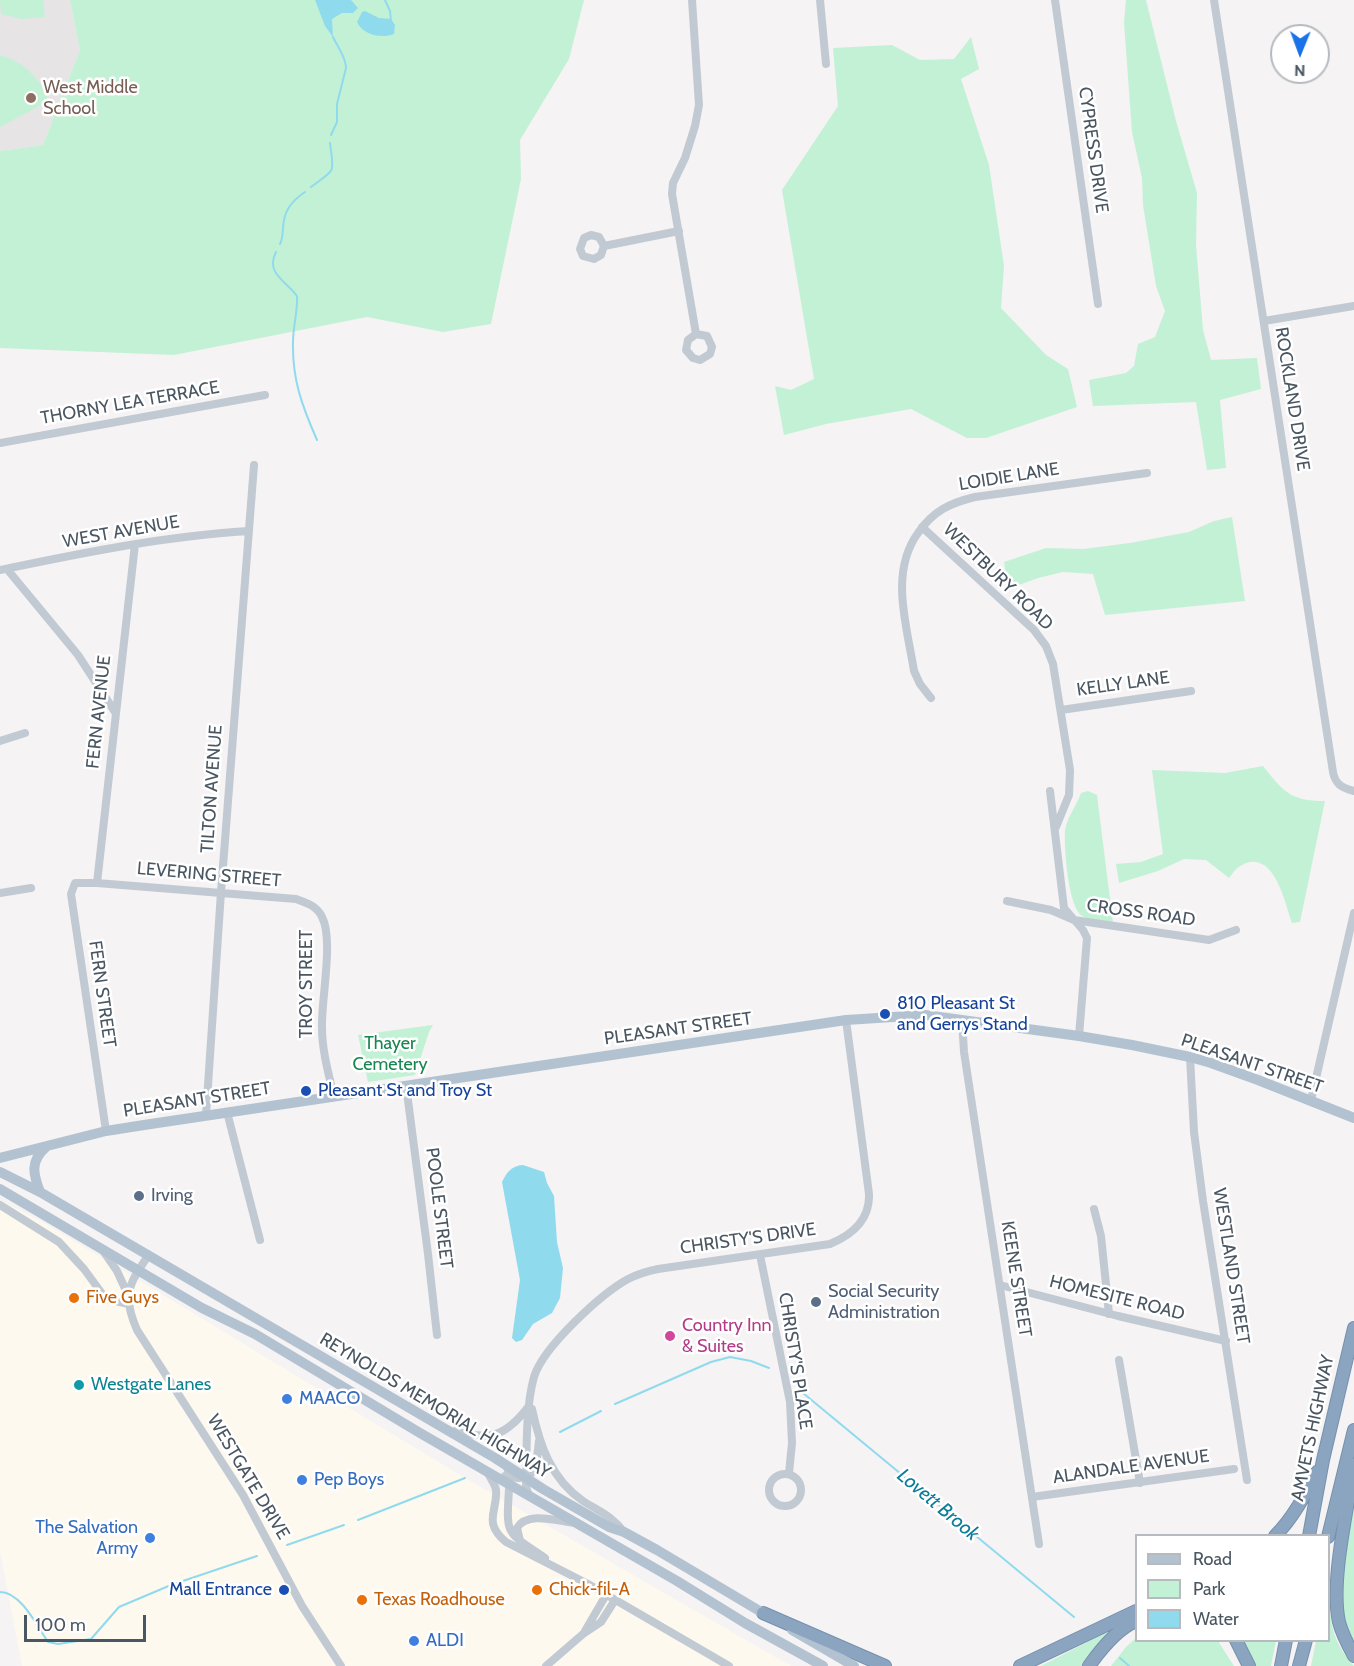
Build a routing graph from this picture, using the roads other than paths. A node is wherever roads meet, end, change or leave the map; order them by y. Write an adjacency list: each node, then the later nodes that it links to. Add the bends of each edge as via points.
1 (692, 0): 6 (street, via 699,105 689,146 673,183)
2 (820, 0): 5 (street)
3 (1055, 0): 8 (street, CYPRESS DRIVE)
4 (1214, 0): 10 (street, ROCKLAND DRIVE)
5 (826, 64)
6 (679, 231): 7 (street); 11 (street)
7 (604, 246)
8 (1098, 304)
9 (1354, 306): 10 (street)
10 (1264, 321): 27 (street, ROCKLAND DRIVE, via 1333,772 1340,786)
11 (696, 334)
12 (265, 395): 13 (street, THORNY LEA TERRACE)
13 (0, 443)
14 (254, 465): 17 (street, TILTON AVENUE)
15 (1147, 473): 16 (street, LOIDIE LANE, via 954,502)
16 (922, 527): 21 (street, LOIDIE LANE, via 906,556 901,588 914,671); 22 (street, WESTBURY ROAD, via 1034,630 1053,664)
17 (248, 531): 18 (street, WEST AVENUE); 31 (street, TILTON AVENUE)
18 (135, 544): 19 (street, WEST AVENUE); 23 (street, FERN AVENUE)
19 (4, 569): 23 (street, via 78,655)
20 (1191, 691): 22 (street, KELLY LANE)
21 (931, 698)
22 (1061, 710): 28 (street, WESTBURY ROAD, via 1070,770 1069,795)
23 (115, 712): 29 (street, FERN AVENUE)
24 (25, 733): 25 (street)
25 (0, 741)
26 (1050, 791): 28 (street)
27 (1354, 791)
28 (1056, 828): 36 (street, via 1064,908)
29 (97, 883): 31 (street, LEVERING STREET); 48 (street, FERN STREET, via 75,883 71,894)
30 (31, 888): 32 (street)
31 (221, 892): 34 (street, LEVERING STREET, via 296,899); 46 (street, TILTON AVENUE)
32 (0, 893)
33 (1007, 901): 36 (street, CROSS ROAD, via 1051,910)
34 (316, 909): 43 (street, TROY STREET, via 326,934 322,1030)
35 (1354, 913): 44 (street)
36 (1074, 920): 37 (street, CROSS ROAD, via 1209,940); 40 (street, via 1087,938)
37 (1236, 930)
38 (846, 1020): 39 (main road, PLEASANT STREET, via 910,1015); 42 (main road, PLEASANT STREET); 58 (street, CHRISTY'S DRIVE, via 869,1189 868,1210 859,1225 836,1241)
39 (962, 1020): 40 (main road, PLEASANT STREET); 61 (street, KEENE STREET)
40 (1079, 1036): 41 (main road, PLEASANT STREET)
41 (1190, 1057): 44 (main road, PLEASANT STREET); 66 (street, WESTLAND STREET, via 1194,1132)
42 (406, 1086): 43 (main road, PLEASANT STREET); 65 (street, POOLE STREET)
43 (334, 1097): 45 (main road, PLEASANT STREET)
44 (1311, 1100): 47 (main road, PLEASANT STREET)
45 (227, 1112): 46 (main road, PLEASANT STREET); 56 (street)
46 (206, 1115): 48 (main road, PLEASANT STREET)
47 (1354, 1118)
48 (106, 1131): 49 (main road, PLEASANT STREET)
49 (49, 1145): 50 (main road, PLEASANT STREET); 53 (main road, via 38,1154 34,1166)
50 (0, 1158)
51 (0, 1172): 53 (main road, REYNOLDS MEMORIAL HIGHWAY)
52 (0, 1189): 57 (main road, REYNOLDS MEMORIAL HIGHWAY)
53 (40, 1192): 59 (main road, REYNOLDS MEMORIAL HIGHWAY)
54 (0, 1205): 62 (street, via 59,1242 108,1300)
55 (1094, 1209): 63 (street, via 1101,1236)
56 (260, 1240)
57 (100, 1247): 60 (main road, REYNOLDS MEMORIAL HIGHWAY); 62 (street, WESTGATE DRIVE, via 117,1270)
58 (760, 1255): 68 (street, CHRISTY'S DRIVE, via 658,1269 618,1285 545,1356 535,1375); 77 (street, CHRISTY'S PLACE, via 789,1402)
59 (148, 1256): 60 (street); 69 (main road, REYNOLDS MEMORIAL HIGHWAY)
60 (138, 1270): 62 (street, via 131,1281); 76 (main road, REYNOLDS MEMORIAL HIGHWAY, via 255,1334)
61 (1000, 1285): 63 (street, HOMESITE ROAD); 83 (street, KEENE STREET)
62 (128, 1300): 100 (street, WESTGATE DRIVE, via 139,1335 234,1480 302,1606)
63 (1109, 1314): 66 (street, HOMESITE ROAD)
64 (1354, 1328): 72 (highway, AMVETS HIGHWAY)
65 (436, 1335)
66 (1226, 1341): 78 (street, WESTLAND STREET)
67 (1119, 1360): 80 (street)
68 (531, 1403): 69 (street, via 513,1425 490,1436 477,1437); 71 (street, CHRISTY'S DRIVE); 81 (street, CHRISTY'S DRIVE)
69 (443, 1428): 74 (main road, REYNOLDS MEMORIAL HIGHWAY)
70 (1354, 1430): 88 (highway)
71 (539, 1440): 81 (street, CHRISTY'S DRIVE, via 535,1469); 85 (street, CHRISTY'S DRIVE, via 550,1466 565,1486 614,1519)
72 (1323, 1460): 86 (highway, via 1302,1500); 87 (highway, AMVETS HIGHWAY)
73 (1354, 1465): 99 (highway, via 1337,1591 1339,1620)
74 (506, 1466): 79 (street); 81 (main road, REYNOLDS MEMORIAL HIGHWAY)
75 (1234, 1469): 80 (street, ALANDALE AVENUE)
76 (487, 1472): 79 (main road, REYNOLDS MEMORIAL HIGHWAY); 82 (street, via 495,1485)
77 (789, 1473)
78 (1247, 1480)
79 (509, 1481): 81 (main road, REYNOLDS MEMORIAL HIGHWAY); 81 (street, via 520,1479); 82 (street); 89 (street, via 507,1523 512,1535)
80 (1140, 1483): 83 (street, ALANDALE AVENUE)
81 (527, 1487): 84 (main road, REYNOLDS MEMORIAL HIGHWAY); 85 (main road, REYNOLDS MEMORIAL HIGHWAY, via 543,1489)
82 (495, 1496): 91 (street, via 493,1523 502,1539)
83 (1032, 1497): 90 (street, KEENE STREET)
84 (574, 1523): 89 (street, via 537,1518 524,1521 517,1530); 103 (main road, REYNOLDS MEMORIAL HIGHWAY)
85 (624, 1532): 94 (main road, REYNOLDS MEMORIAL HIGHWAY)
86 (1277, 1534)
87 (1309, 1534)
88 (1330, 1534)
89 (521, 1541): 91 (street)
90 (1039, 1544)
91 (568, 1573): 92 (street)
92 (610, 1597): 101 (street, via 583,1634); 102 (street)
93 (1135, 1612): 106 (highway)
94 (762, 1613): 104 (main road, REYNOLDS MEMORIAL HIGHWAY); 105 (highway)
95 (1135, 1622): 107 (highway, via 1114,1637)
96 (1236, 1642): 108 (highway)
97 (1286, 1642): 109 (highway)
98 (1305, 1642): 110 (highway)
99 (1354, 1656)
100 (341, 1666)
101 (546, 1666)
102 (729, 1666)
103 (823, 1666)
104 (854, 1666)
105 (885, 1666)
106 (1020, 1666)
107 (1089, 1666)
108 (1248, 1666)
109 (1281, 1666)
110 (1299, 1666)

